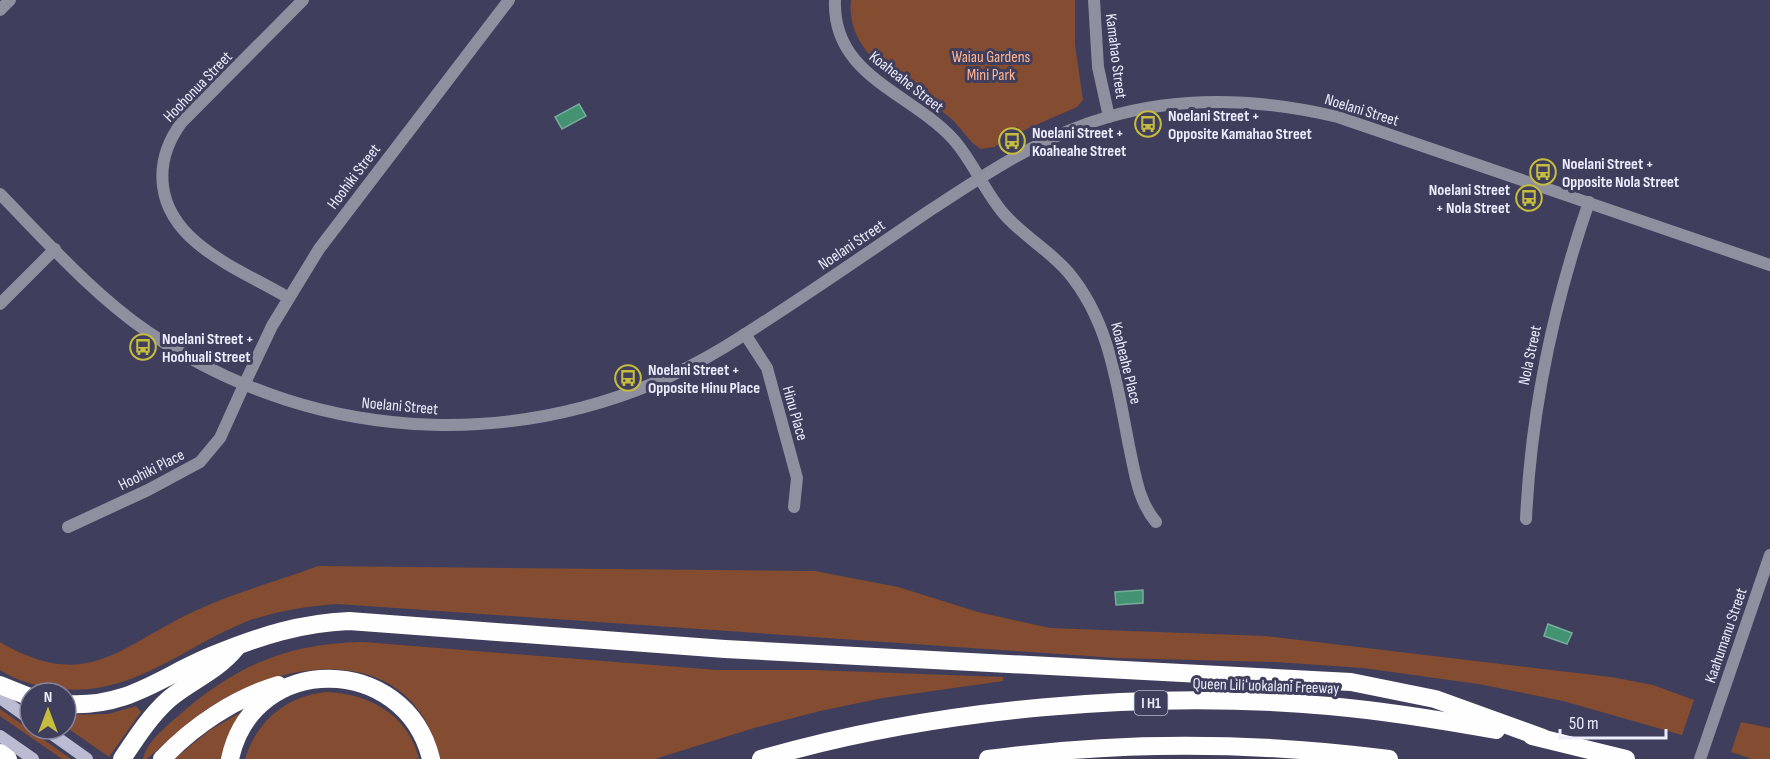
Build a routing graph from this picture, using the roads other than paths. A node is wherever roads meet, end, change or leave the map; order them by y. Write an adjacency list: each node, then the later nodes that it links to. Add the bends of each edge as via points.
1 (10, 0): 6 (street)
2 (303, 0): 13 (street, Hoohonua Street, via 182,122 168,145 162,169 168,208 181,230)
3 (509, 0): 13 (street, Hoohiki Street, via 350,205)
4 (835, 0): 8 (street, Koaheahe Street, via 838,31 855,62 952,138)
5 (1094, 0): 7 (street, Kamahao Street, via 1098,67)
6 (0, 10)
7 (1109, 117): 8 (street, Noelani Street, via 1032,147); 10 (street, Noelani Street, via 1194,103 1255,103 1302,109 1357,123)
8 (979, 178): 15 (street, Noelani Street); 19 (street, Koaheahe Place, via 1010,221 1068,272 1098,317 1142,501)
9 (0, 194): 11 (street, Noelani Street)
10 (1589, 202): 12 (street, Noelani Street); 18 (street, Nola Street, via 1561,289 1542,373)
11 (55, 249): 14 (street); 16 (street, Noelani Street, via 145,330 182,354)
12 (1770, 265)
13 (287, 297): 16 (street, Hoohiki Street)
14 (0, 304)
15 (745, 334): 16 (street, Noelani Street, via 686,369 629,394 568,413 508,423 441,426 381,422 327,412); 17 (street, Hinu Place, via 767,368 797,478)
16 (244, 385): 20 (street, Hoohiki Place, via 220,438 200,462)
17 (794, 507)
18 (1526, 519)
19 (1156, 522)
20 (68, 527)
21 (1770, 555): 44 (street, Kaahumanu Street)
22 (237, 646): 27 (highway, via 138,693); 30 (highway, via 288,628 349,621 725,649 1351,682 1435,699); 36 (highway, via 222,664 170,698)
23 (313, 679): 37 (highway, via 267,688 230,706); 38 (highway, via 272,696 254,712 240,732); 39 (highway, via 354,680 394,699 419,726)
24 (0, 685): 25 (highway)
25 (18, 692)
26 (0, 698): 28 (main road)
27 (78, 704)
28 (18, 711)
29 (0, 736): 34 (main road)
30 (1543, 738): 40 (highway, Queen Liliʻuokalani Freeway / I H1, via 1372,710 1188,701 960,718 824,742); 43 (highway, Queen Liliʻuokalani Freeway / I H1)
31 (62, 741): 35 (main road)
32 (0, 753): 33 (highway)
33 (8, 759)
34 (33, 759)
35 (87, 759)
36 (122, 759)
37 (162, 759)
38 (230, 759)
39 (431, 759)
40 (761, 759)
41 (988, 759): 42 (highway, via 1084,750 1231,747)
42 (1389, 759)
43 (1626, 759)
44 (1700, 759)

